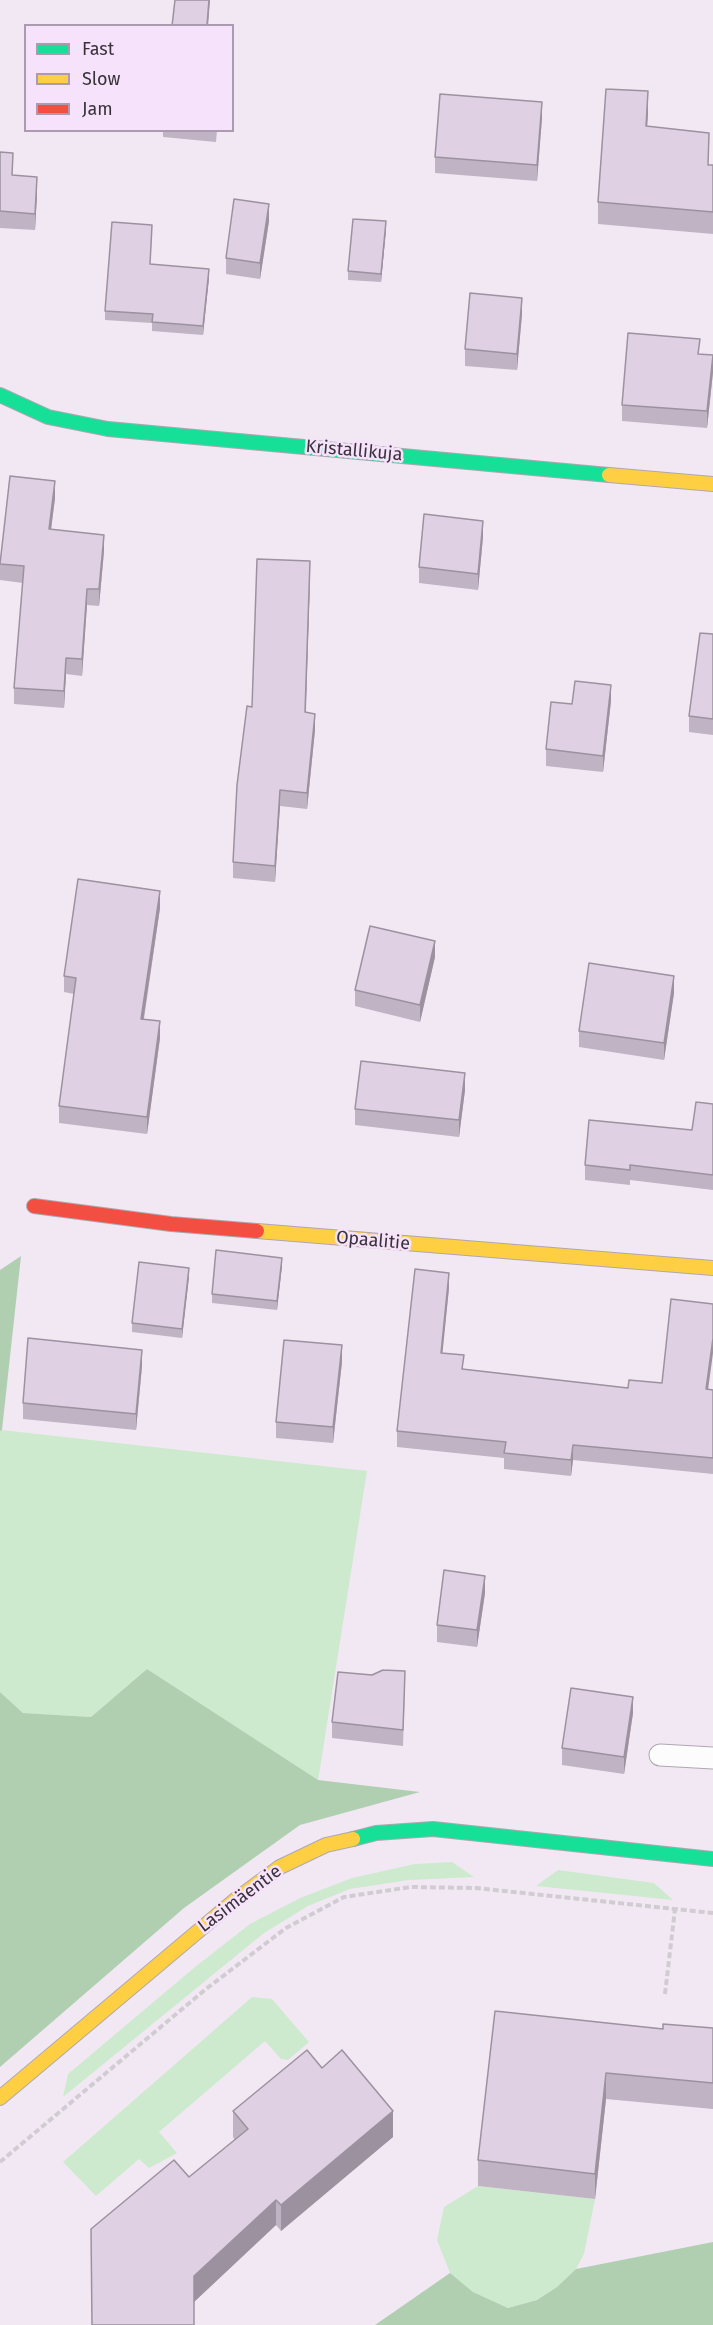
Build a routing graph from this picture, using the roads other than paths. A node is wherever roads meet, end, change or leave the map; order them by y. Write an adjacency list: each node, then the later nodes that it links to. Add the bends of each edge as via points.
1 (0, 395): 2 (street, Kristallikuja, via 48,417 108,429)
2 (713, 484)
3 (34, 1206): 4 (street, Opaalitie, via 171,1224)
4 (713, 1268)
5 (660, 1755): 6 (lane)
6 (713, 1758)
7 (713, 1859): 8 (street, Lasimäentie, via 433,1828 376,1833 326,1845 280,1867 234,1900)
8 (0, 2098)

